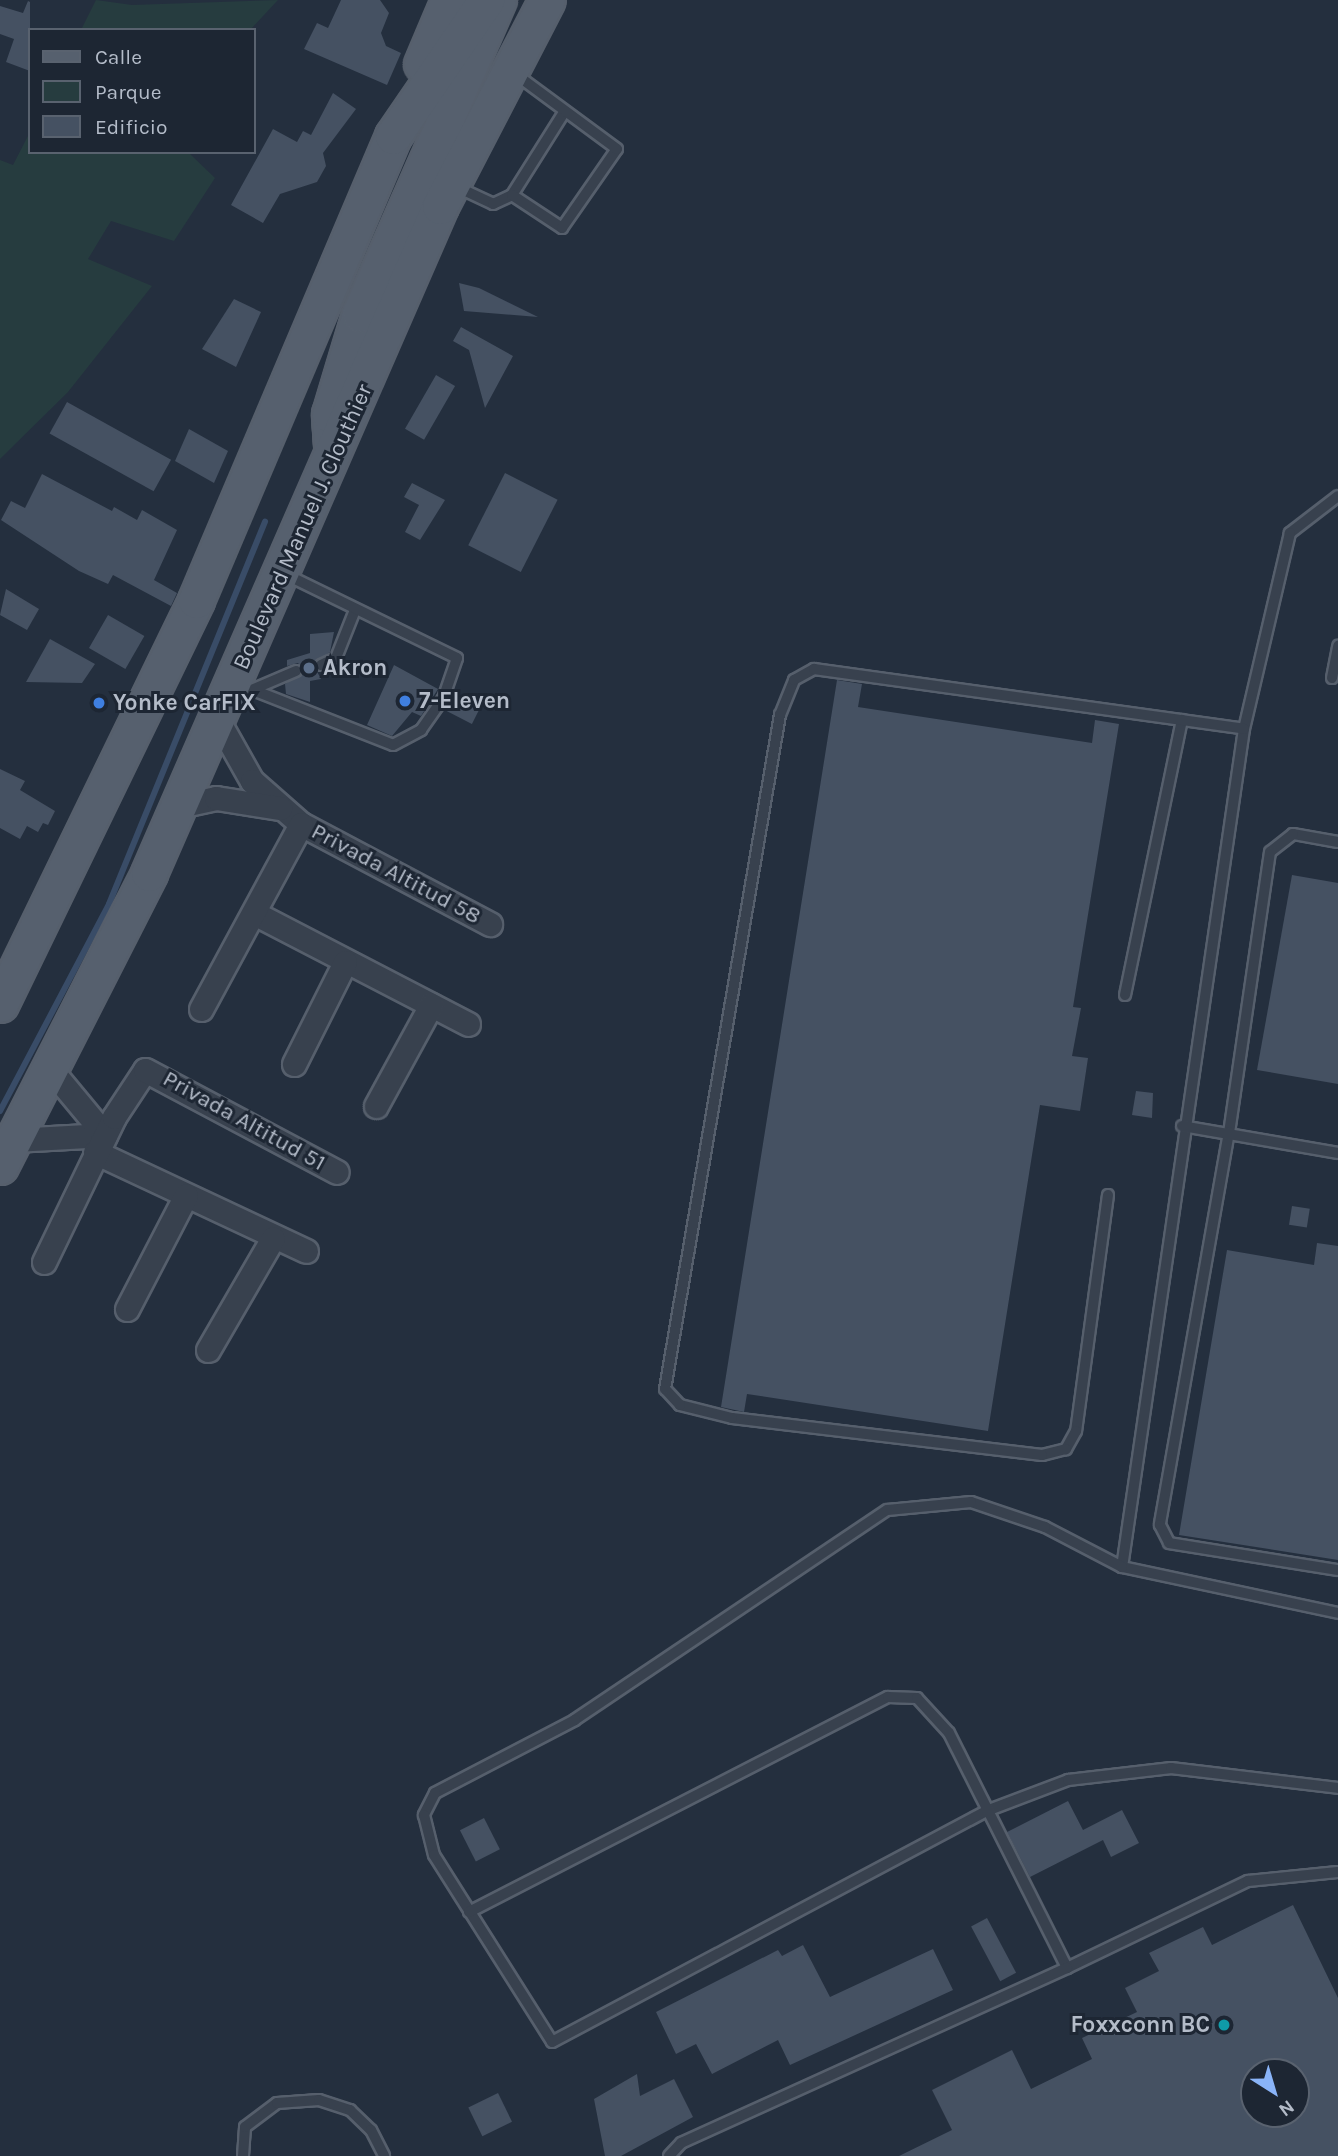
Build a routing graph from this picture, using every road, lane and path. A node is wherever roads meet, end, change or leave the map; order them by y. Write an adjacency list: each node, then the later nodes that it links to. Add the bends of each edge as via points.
1 (449, 0): 7 (main road)
2 (486, 0): 7 (main road)
3 (498, 0): 10 (main road, via 356,326 330,414)
4 (547, 0): 5 (main road, Boulevard Manuel J. Clouthier)
5 (509, 70): 6 (lane); 8 (main road, Boulevard Manuel J. Clouthier)
6 (565, 111): 9 (lane); 9 (lane, via 617,149 562,228)
7 (393, 136): 29 (main road, via 202,589)
8 (451, 184): 9 (lane, via 493,204); 10 (main road, Boulevard Manuel J. Clouthier)
9 (512, 195)
10 (333, 463): 12 (main road, Boulevard Manuel J. Clouthier)
11 (1338, 496): 20 (lane, via 1290,533)
12 (283, 573): 13 (lane); 18 (main road, Boulevard Manuel J. Clouthier)
13 (355, 610): 15 (lane, via 336,659); 18 (lane, via 457,658 443,699 421,730 393,745)
14 (1338, 646): 17 (lane)
15 (321, 665)
16 (296, 671): 18 (lane)
17 (1332, 678)
18 (233, 701): 21 (main road, Boulevard Manuel J. Clouthier); 22 (street, Privada Altitud 58, via 252,781)
19 (1182, 720): 20 (lane); 28 (lane); 43 (lane, via 814,669 794,680 780,715 665,1389 680,1405 732,1418 1042,1455 1066,1449 1076,1431)
20 (1244, 729): 36 (lane)
21 (178, 806): 22 (street, Privada Altitud 58, via 216,798); 34 (main road, Boulevard Manuel J. Clouthier)
22 (283, 809): 23 (street, Privada Altitud 58)
23 (302, 824): 25 (street, Privada Altitud 58); 26 (street, Privada Altitud 58)
24 (1338, 842): 37 (lane, via 1293,834 1269,852)
25 (254, 913): 27 (street); 31 (street, Privada Altitud 58)
26 (490, 924)
27 (345, 962): 30 (street); 33 (street)
28 (1125, 995)
29 (0, 1004)
30 (431, 1005): 32 (street); 35 (street)
31 (201, 1009)
32 (468, 1024)
33 (294, 1064)
34 (51, 1070): 38 (street); 39 (main road, Boulevard Manuel J. Clouthier)
35 (376, 1106)
36 (1182, 1126): 37 (lane); 49 (lane)
37 (1229, 1132): 40 (lane); 50 (lane, via 1161,1535 1169,1543)
38 (100, 1143): 39 (street); 41 (street, Privada Altitud 51, via 145,1070); 42 (street); 46 (street, Privada Altitud 51)
39 (7, 1153)
40 (1338, 1153)
41 (337, 1172)
42 (187, 1195): 44 (street); 47 (street)
43 (1108, 1195)
44 (273, 1238): 45 (street); 48 (street)
45 (306, 1251)
46 (44, 1262)
47 (127, 1310)
48 (208, 1350)
49 (1122, 1567): 51 (lane); 55 (lane, via 1045,1527 971,1502 887,1510 575,1720 435,1793 424,1815 434,1855)
50 (1338, 1570)
51 (1338, 1613)
52 (1338, 1788): 53 (lane, via 1171,1768 1068,1780)
53 (989, 1810): 55 (lane, via 950,1733 917,1698 888,1697); 55 (lane, via 552,2042); 56 (lane)
54 (1338, 1872): 56 (lane, via 1248,1881)
55 (469, 1912)
56 (1067, 1968): 59 (lane, via 681,2143)
57 (243, 2156): 58 (lane, via 245,2127 277,2103 319,2100 350,2110 371,2130)
58 (384, 2156)
59 (670, 2156)

